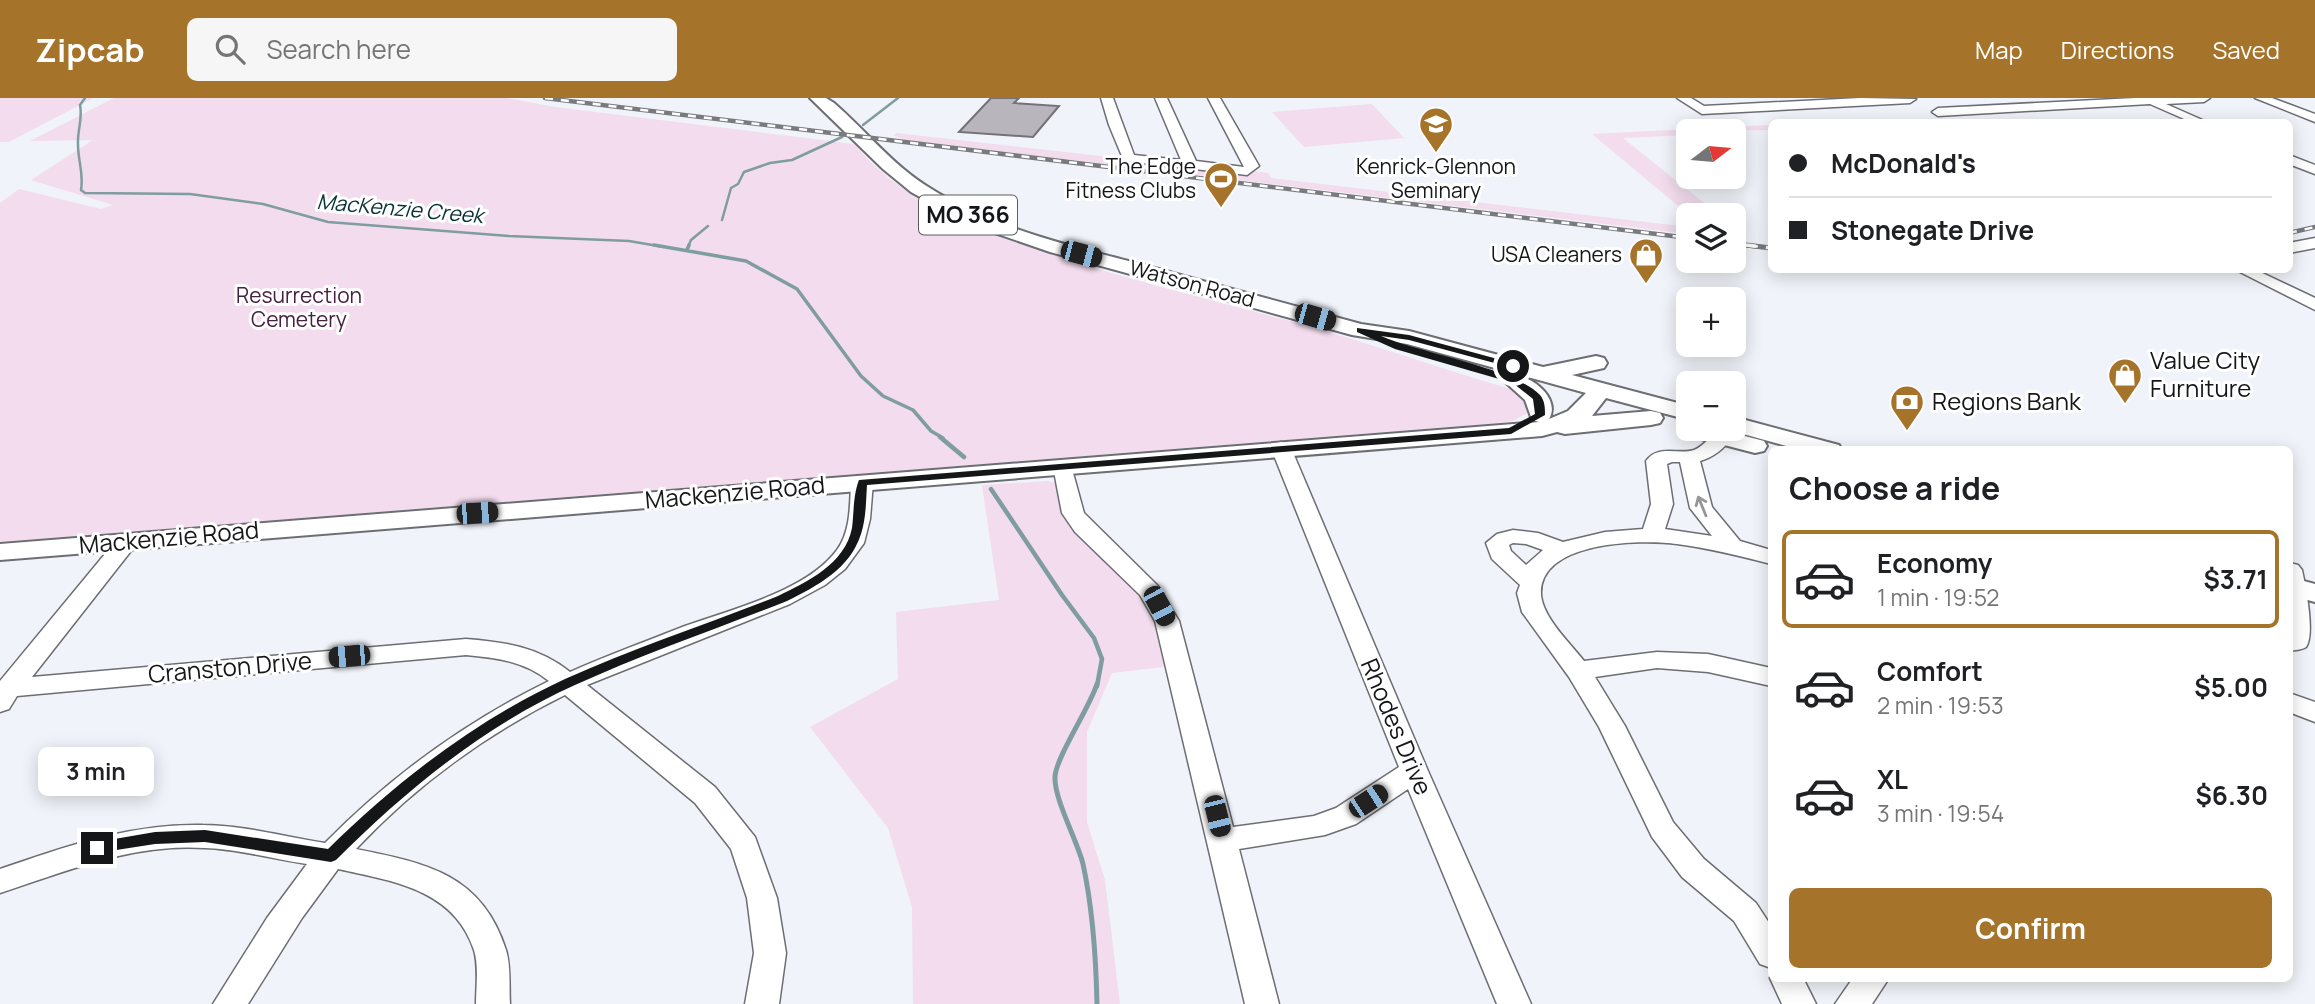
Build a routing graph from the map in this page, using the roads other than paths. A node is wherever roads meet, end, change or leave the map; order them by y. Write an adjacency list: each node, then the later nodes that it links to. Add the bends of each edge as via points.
1 (817, 98): 22 (main road, Watson Road / MO 366, via 907,181 980,220 1057,248)
2 (1107, 98): 16 (street, via 1129,158)
3 (1161, 98): 16 (street)
4 (1214, 98): 16 (street, via 1252,166 1247,171)
5 (1683, 98): 10 (street, via 1702,110)
6 (2026, 98): 11 (street)
7 (2204, 98): 9 (street)
8 (2261, 98): 12 (street)
9 (2146, 100): 11 (street); 14 (street)
10 (1921, 104): 11 (street); 13 (street)
11 (2045, 107)
12 (2315, 118)
13 (1952, 119)
14 (2194, 119)
15 (2293, 161): 17 (street)
16 (1191, 166)
17 (2315, 170)
18 (2315, 243): 19 (street)
19 (2293, 247)
20 (2250, 273): 21 (street)
21 (2315, 305)
22 (1360, 330): 23 (main road, Watson Road / MO 366, via 1398,347); 24 (main road, Watson Road / MO 366, via 1409,338 1540,373 1569,370)
23 (1516, 381): 24 (main road, Watson Road / MO 366); 27 (main road, via 1540,402)
24 (1591, 384): 25 (main road, Watson Road / MO 366); 25 (main road, via 1626,388); 27 (main road, Mackenzie Road, via 1575,419)
25 (1650, 410): 26 (main road, Watson Road / MO 366); 27 (main road); 28 (main road, Watson Road / MO 366)
26 (1676, 412)
27 (1541, 422): 33 (main road, Mackenzie Road, via 1511,431)
28 (1676, 422)
29 (1746, 434): 32 (main road, Watson Road / MO 366)
30 (1746, 439): 34 (main road, Watson Road / MO 366)
31 (1719, 441): 35 (street, via 1701,456)
32 (1809, 446)
33 (1281, 448): 36 (main road, Mackenzie Road); 54 (street, Rhodes Drive)
34 (1768, 449)
35 (1689, 458): 38 (street, via 1656,461 1662,504); 40 (street, one-way to 35, via 1701,508)
36 (1063, 466): 37 (main road, Mackenzie Road); 55 (street, via 1073,513 1150,591 1167,621)
37 (862, 482): 39 (main road, Mackenzie Road); 50 (street, via 852,544 814,583)
38 (1652, 535): 40 (street); 41 (street, via 1605,539)
39 (127, 542): 42 (main road, Mackenzie Road); 51 (street)
40 (1732, 546): 43 (street)
41 (1563, 550): 45 (street, via 1538,565); 45 (street, via 1521,536 1497,543 1500,554)
42 (0, 552)
43 (1768, 556)
44 (2299, 581): 47 (street, via 2305,632)
45 (1531, 582): 46 (street, via 1534,612)
46 (1551, 635): 48 (street)
47 (2293, 642)
48 (1578, 671): 49 (street, via 1657,660 1708,663); 58 (street, via 1612,726 1662,829 1693,868)
49 (1768, 676)
50 (569, 682): 51 (street, Cranston Drive, via 542,663 507,651 466,647); 56 (street, via 489,726 429,768); 64 (street, Cranston Drive, via 705,795 744,845 762,898 770,953)
51 (4, 696)
52 (2293, 704): 53 (street)
53 (2315, 713)
54 (1414, 771): 55 (street, via 1346,816 1315,827); 66 (street, Rhodes Drive)
55 (1223, 840): 65 (street)
56 (331, 856): 57 (street, via 205,836 155,838 97,848); 62 (street); 63 (street, via 409,872 449,890 475,917 491,952)
57 (0, 881)
58 (1758, 918): 59 (street)
59 (1768, 946)
60 (1788, 982): 67 (street)
61 (1870, 982): 68 (street)
62 (230, 1004)
63 (493, 1004)
64 (762, 1004)
65 (1262, 1004)
66 (1514, 1004)
67 (1799, 1004)
68 (1852, 1004)

